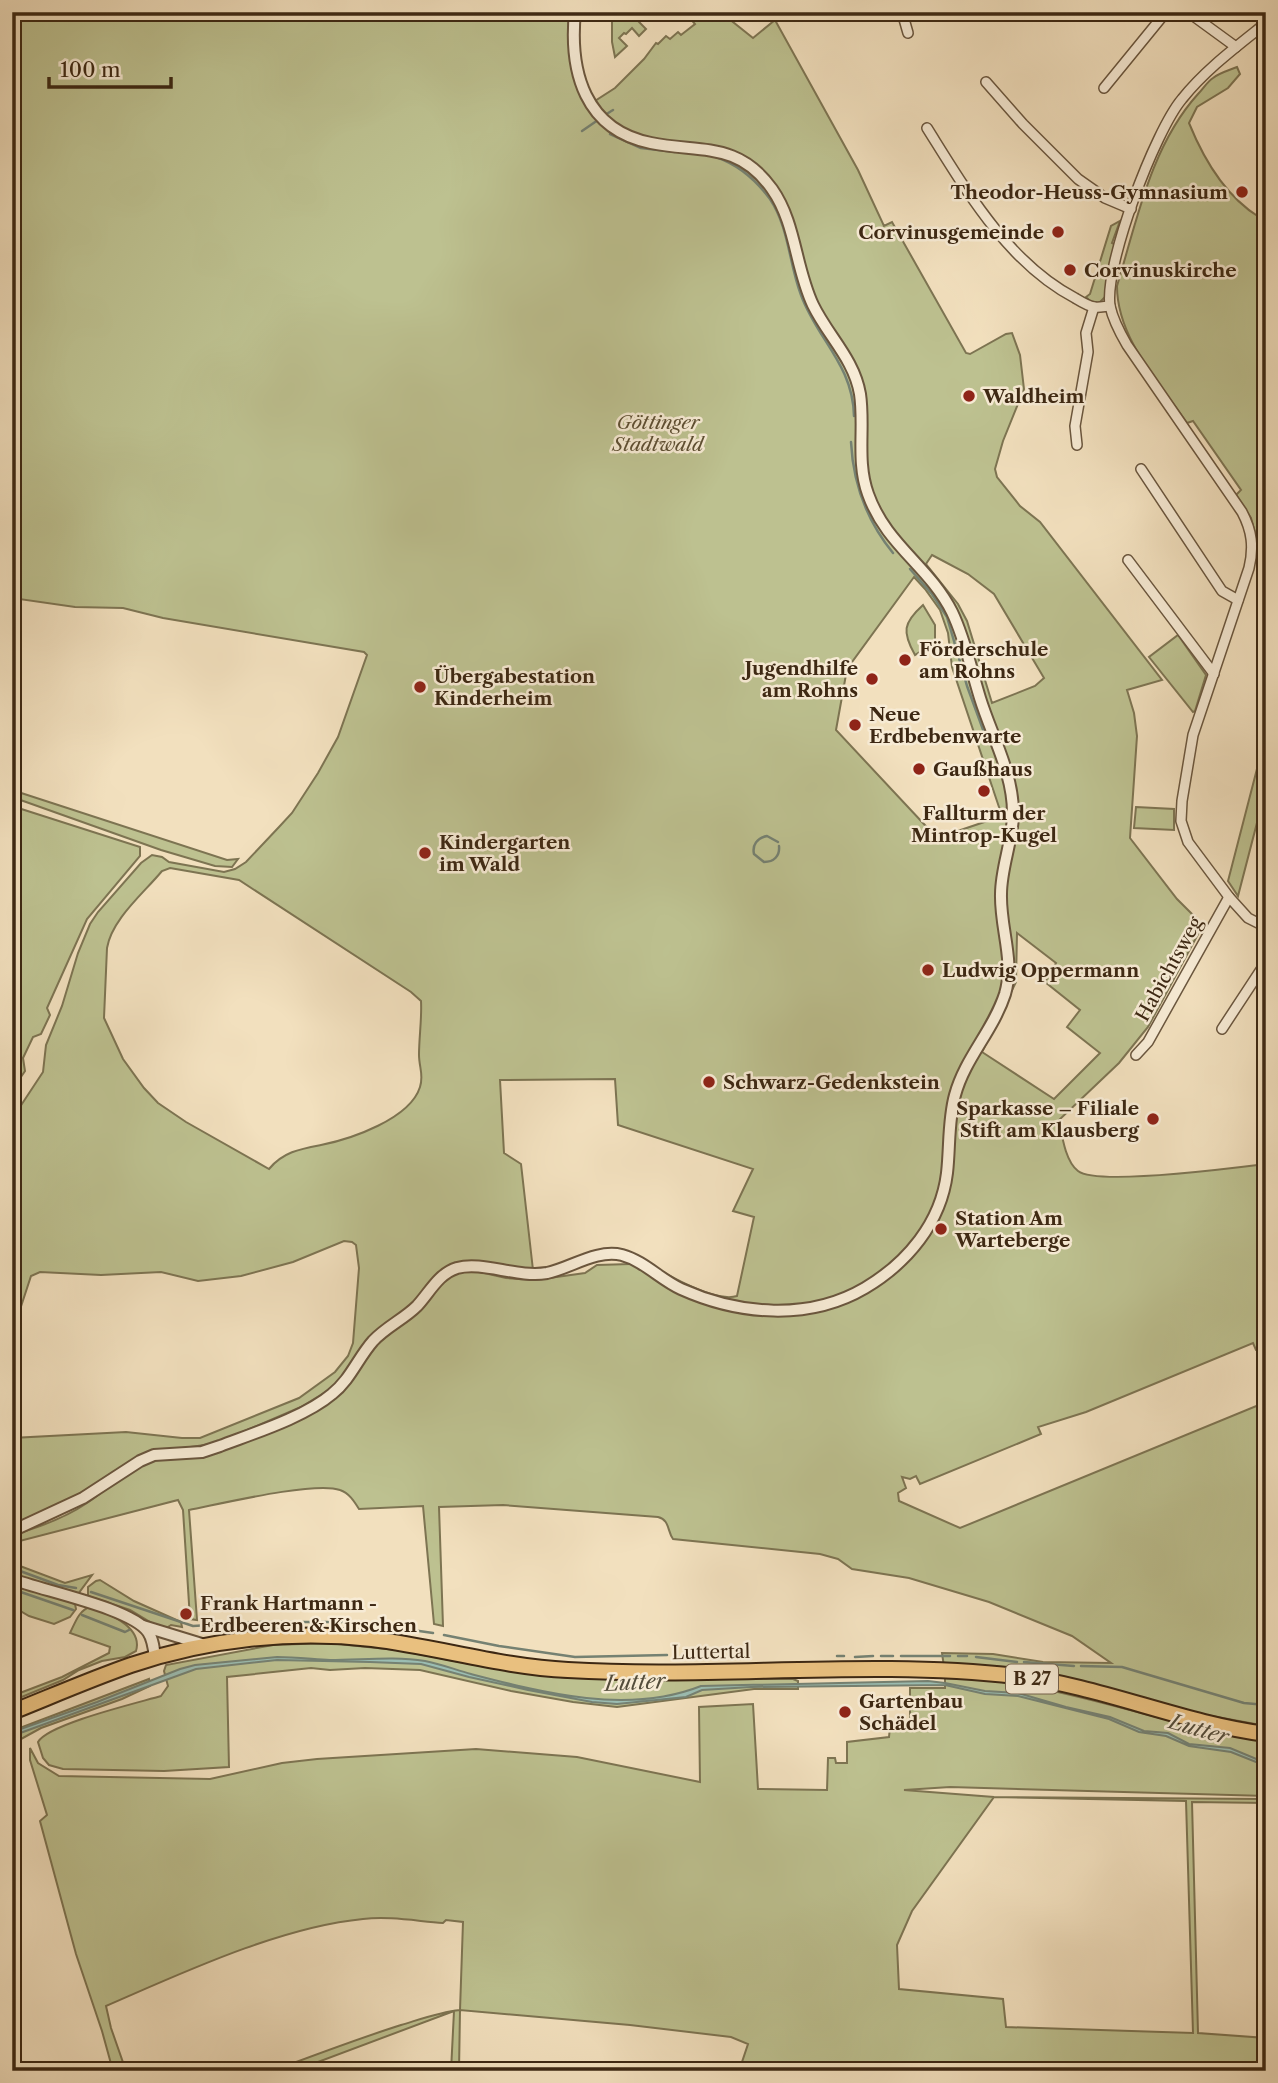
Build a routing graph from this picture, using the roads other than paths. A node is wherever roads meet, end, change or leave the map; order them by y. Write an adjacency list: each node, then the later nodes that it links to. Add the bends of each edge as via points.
1 (575, 12): 24 (street, via 578,73 588,100 604,121 643,142 728,153 750,165 776,194 790,224 810,299 853,370 860,396 860,454 869,497 888,533 940,591 955,618 1010,782 1013,815 1001,900 1007,985 1003,1002 963,1069 957,1088 946,1182 936,1214 908,1254 880,1278 844,1298 800,1310 759,1310 708,1299 621,1255 601,1255 544,1273 454,1269 373,1342 325,1400 220,1447 154,1455 83,1498)
2 (902, 12): 6 (street)
3 (1166, 12): 9 (street)
4 (1188, 12): 7 (street)
5 (1266, 23): 7 (street)
6 (908, 33)
7 (1236, 47): 11 (street, via 1180,101 1152,151)
8 (986, 82): 11 (street, via 1079,179)
9 (1104, 88)
10 (927, 128): 13 (street, via 967,191 1039,275)
11 (1131, 209): 12 (street, via 1110,288)
12 (1110, 306): 13 (street); 17 (street, via 1127,345 1246,520 1252,556)
13 (1094, 307): 14 (street, via 1086,333 1088,352)
14 (1077, 445)
15 (1141, 469): 17 (street, via 1222,591)
16 (1128, 560): 18 (street)
17 (1238, 600): 18 (street)
18 (1214, 674): 19 (street, via 1193,735 1181,821 1188,842)
19 (1229, 897): 20 (street, via 1248,918); 23 (street, Habichtsweg, via 1149,1042)
20 (1266, 927)
21 (1266, 962): 22 (street)
22 (1222, 1029)
23 (1136, 1055)
24 (12, 1531)
25 (12, 1579): 26 (street, via 112,1609)
26 (139, 1624): 27 (street); 28 (street, via 151,1637)
27 (207, 1646): 28 (main road, Luttertal / B 27); 30 (main road, Luttertal / B 27, via 275,1636 316,1636 398,1643 566,1670 971,1672 1045,1681 1211,1725)
28 (155, 1658): 29 (main road, B 27)
29 (12, 1712)
30 (1266, 1734)

